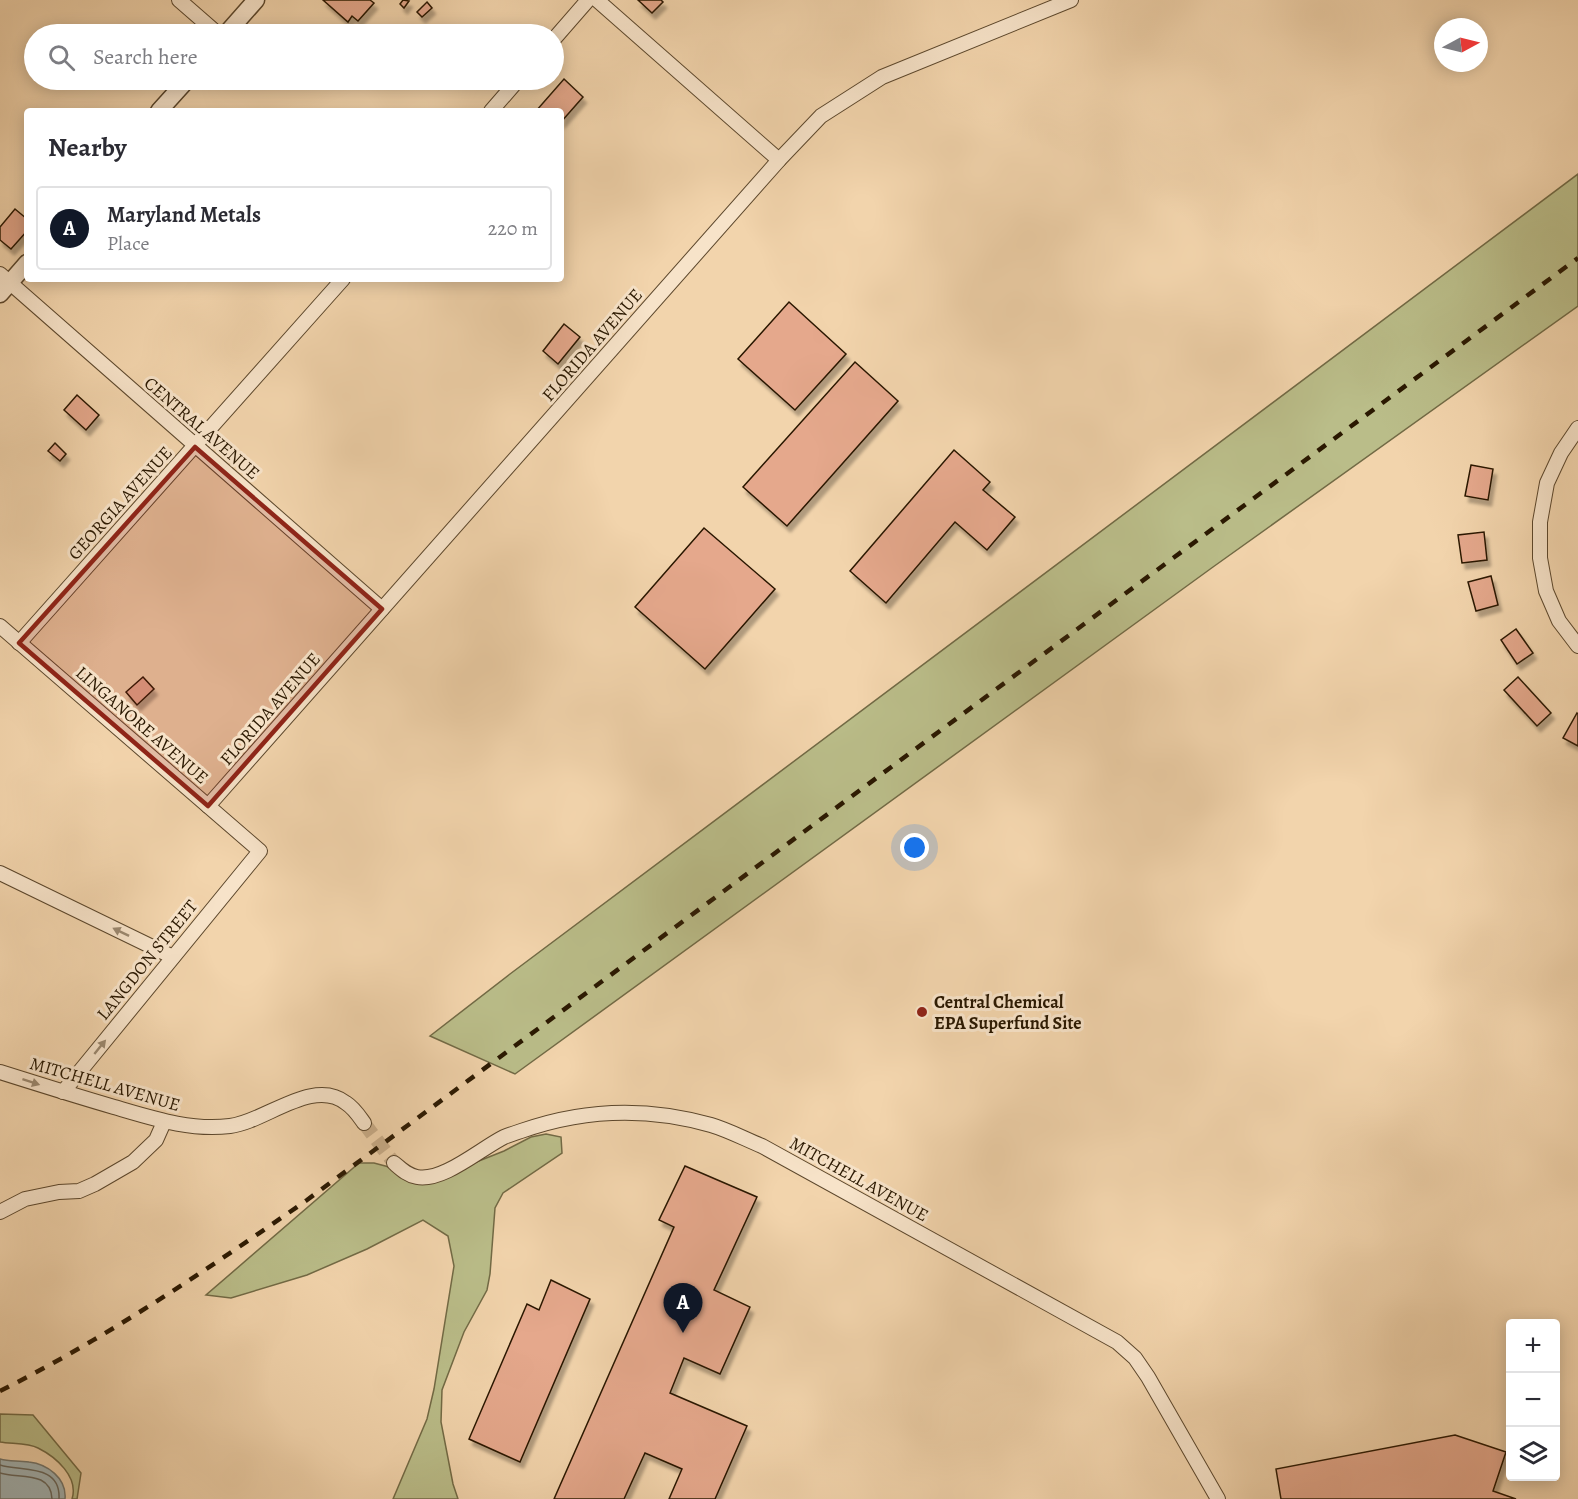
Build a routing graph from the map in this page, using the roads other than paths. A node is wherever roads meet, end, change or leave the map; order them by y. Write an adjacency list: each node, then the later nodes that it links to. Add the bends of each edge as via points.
1 (179, 0): 6 (street)
2 (256, 0): 7 (street)
3 (588, 0): 8 (street)
4 (597, 0): 13 (street)
5 (1071, 0): 13 (street, FLORIDA AVENUE, via 882,77 821,116)
6 (207, 24)
7 (235, 24)
8 (564, 28)
9 (178, 90): 11 (street)
10 (509, 90): 12 (street)
11 (162, 108)
12 (493, 108)
13 (779, 160): 19 (street, FLORIDA AVENUE)
14 (24, 266): 16 (street)
15 (340, 282): 18 (street, GEORGIA AVENUE)
16 (3, 284): 18 (street, CENTRAL AVENUE)
17 (1578, 428): 22 (street, via 1547,483 1540,558 1546,591 1559,621)
18 (195, 447): 19 (street, CENTRAL AVENUE); 21 (street, GEORGIA AVENUE)
19 (382, 609): 23 (street, FLORIDA AVENUE)
20 (0, 626): 21 (street, LINGANORE AVENUE)
21 (19, 643): 23 (street, LINGANORE AVENUE)
22 (1578, 646)
23 (208, 806): 24 (street, LINGANORE AVENUE)
24 (260, 851): 26 (street, LANGDON STREET)
25 (0, 873): 26 (street, one-way to 25)
26 (173, 957): 28 (street, LANGDON STREET, one-way to 26)
27 (0, 1072): 28 (street, MITCHELL AVENUE, one-way to 28)
28 (63, 1092): 29 (street, MITCHELL AVENUE)
29 (164, 1122): 30 (street, MITCHELL AVENUE, via 233,1126 320,1094 345,1102); 32 (street, via 156,1140 133,1162 95,1184 79,1191 25,1199)
30 (364, 1123)
31 (394, 1163): 33 (street, MITCHELL AVENUE, via 418,1178 434,1176 504,1137 579,1115 667,1115 712,1125 762,1146 1117,1342 1148,1377)
32 (0, 1212)
33 (1218, 1499)

